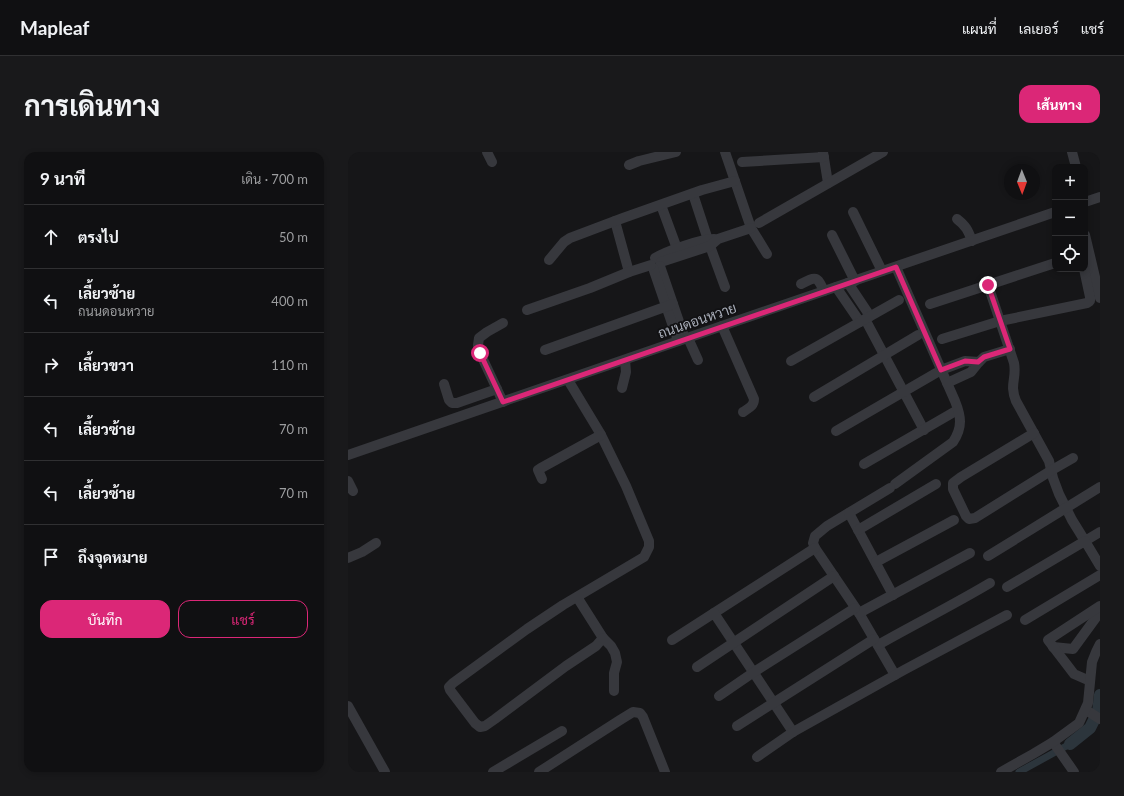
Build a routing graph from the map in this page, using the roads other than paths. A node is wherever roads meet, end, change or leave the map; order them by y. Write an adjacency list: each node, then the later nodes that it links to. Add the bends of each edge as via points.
1 (488, 152): 7 (street)
2 (676, 152): 10 (street)
3 (725, 152): 11 (street)
4 (883, 152): 12 (street)
5 (1072, 152): 9 (street)
6 (823, 154): 8 (street); 12 (street)
7 (492, 162)
8 (742, 162)
9 (1075, 164)
10 (629, 165)
11 (735, 181): 13 (street); 21 (street)
12 (828, 183): 21 (street)
13 (692, 194): 16 (street); 25 (street)
14 (1100, 197): 15 (street)
15 (1088, 201)
16 (661, 205): 20 (street); 26 (street)
17 (853, 212): 32 (street)
18 (1052, 213): 24 (street, ถนนดอนหวาย)
19 (957, 219): 24 (street, via 968,229)
20 (615, 221): 28 (street, via 570,238); 33 (street)
21 (755, 225): 25 (street); 27 (street)
22 (832, 235): 35 (street)
23 (1085, 236): 41 (street)
24 (972, 241): 31 (street, ถนนดอนหวาย)
25 (709, 242): 26 (street); 38 (street)
26 (678, 252): 29 (street, via 666,252)
27 (768, 254)
28 (549, 260)
29 (656, 264): 33 (street); 44 (street)
30 (1052, 264): 37 (street)
31 (896, 267): 32 (street, ถนนดอนหวาย); 60 (street)
32 (882, 271): 35 (street, ถนนดอนหวาย)
33 (629, 272): 45 (street)
34 (1085, 272): 47 (street, via 1090,297 1087,303)
35 (851, 282): 39 (street, ถนนดอนหวาย); 46 (street)
36 (801, 284): 40 (street, via 816,278)
37 (988, 285): 43 (street); 47 (street)
38 (725, 287)
39 (836, 287): 40 (street, ถนนดอนหวาย); 46 (street)
40 (824, 291): 49 (street, ถนนดอนหวาย)
41 (1100, 298)
42 (899, 300): 46 (street)
43 (930, 304)
44 (670, 305): 51 (street); 54 (street)
45 (527, 310)
46 (865, 319): 55 (street); 58 (street)
47 (1000, 321): 52 (street); 53 (street)
48 (503, 323): 65 (street, via 479,338 478,344)
49 (722, 326): 51 (street, ถนนดอนหวาย); 69 (street, via 754,399 752,406)
50 (918, 336): 55 (street)
51 (684, 339): 56 (street, ถนนดอนหวาย); 57 (street)
52 (942, 339)
53 (1010, 349): 59 (street, via 984,357); 73 (street, via 1016,370 1013,393)
54 (545, 350)
55 (884, 355): 66 (street); 67 (street)
56 (625, 360): 61 (street, ถนนดอนหวาย); 64 (street, via 626,372)
57 (698, 360)
58 (791, 361)
59 (978, 362): 60 (street, via 965,361); 62 (street, via 971,372)
60 (939, 372): 62 (street); 66 (street)
61 (568, 380): 68 (street, ถนนดอนหวาย); 74 (street)
62 (947, 383): 85 (street, via 960,417 960,428 953,442)
63 (444, 384): 65 (street, via 452,403)
64 (622, 388)
65 (497, 389): 68 (street)
66 (904, 392): 71 (street); 72 (street)
67 (814, 398)
68 (503, 402): 75 (street, ถนนดอนหวาย)
69 (743, 412)
70 (954, 412): 71 (street)
71 (924, 430): 77 (street)
72 (836, 431)
73 (1034, 433): 78 (street, via 1050,461); 78 (street, via 953,483 953,489 966,516 969,519 975,518)
74 (601, 436): 79 (street, via 538,470); 102 (street, via 626,486 650,548 644,557)
75 (348, 455)
76 (1073, 458): 78 (street)
77 (864, 464)
78 (1052, 470): 84 (street)
79 (542, 479)
80 (348, 481): 83 (street)
81 (936, 484): 87 (street)
82 (1100, 487): 84 (street)
83 (353, 491)
84 (1066, 508): 89 (street); 93 (street)
85 (849, 513): 87 (street); 91 (street, via 819,532 813,540)
86 (954, 520): 95 (street)
87 (858, 530): 95 (street)
88 (1100, 532): 89 (street)
89 (1085, 541): 96 (street); 100 (street)
90 (376, 543): 94 (street)
91 (815, 548): 97 (street); 106 (street)
92 (970, 553): 101 (street)
93 (988, 556)
94 (348, 558)
95 (876, 562): 101 (street)
96 (1100, 566)
97 (834, 576): 104 (street); 112 (street)
98 (1100, 576): 108 (street)
99 (990, 582): 111 (street, via 965,598)
100 (1007, 588)
101 (893, 595): 104 (street)
102 (577, 597): 109 (street); 109 (street, via 467,672 449,687 450,690 475,723 480,727 485,726 596,646)
103 (1100, 606): 114 (street, via 1048,640)
104 (857, 610): 111 (street); 116 (street)
105 (1100, 612): 114 (street, via 1072,649)
106 (714, 613): 110 (street); 112 (street)
107 (1007, 614): 117 (street)
108 (1025, 620)
109 (603, 638): 119 (street, via 615,654)
110 (672, 640)
111 (876, 642): 117 (street); 121 (street)
112 (734, 643): 115 (street); 116 (street)
113 (1100, 644): 118 (street, via 1092,662)
114 (1052, 647): 118 (street, via 1074,674)
115 (696, 667)
116 (754, 672): 120 (street); 121 (street)
117 (895, 674): 127 (street)
118 (1090, 681): 123 (street, via 1088,704)
119 (614, 691)
120 (719, 696)
121 (773, 703): 125 (street); 127 (street)
122 (348, 706): 124 (street)
123 (1094, 715): 128 (street, via 1078,723)
124 (352, 723): 130 (street)
125 (737, 726)
126 (562, 731): 131 (street)
127 (793, 732): 129 (street)
128 (1055, 743): 134 (street); 135 (street)
129 (757, 757)
130 (385, 772)
131 (493, 772)
132 (539, 772): 133 (street, via 634,712 640,713 643,717)
133 (665, 772)
134 (1001, 772)
135 (1074, 772)

